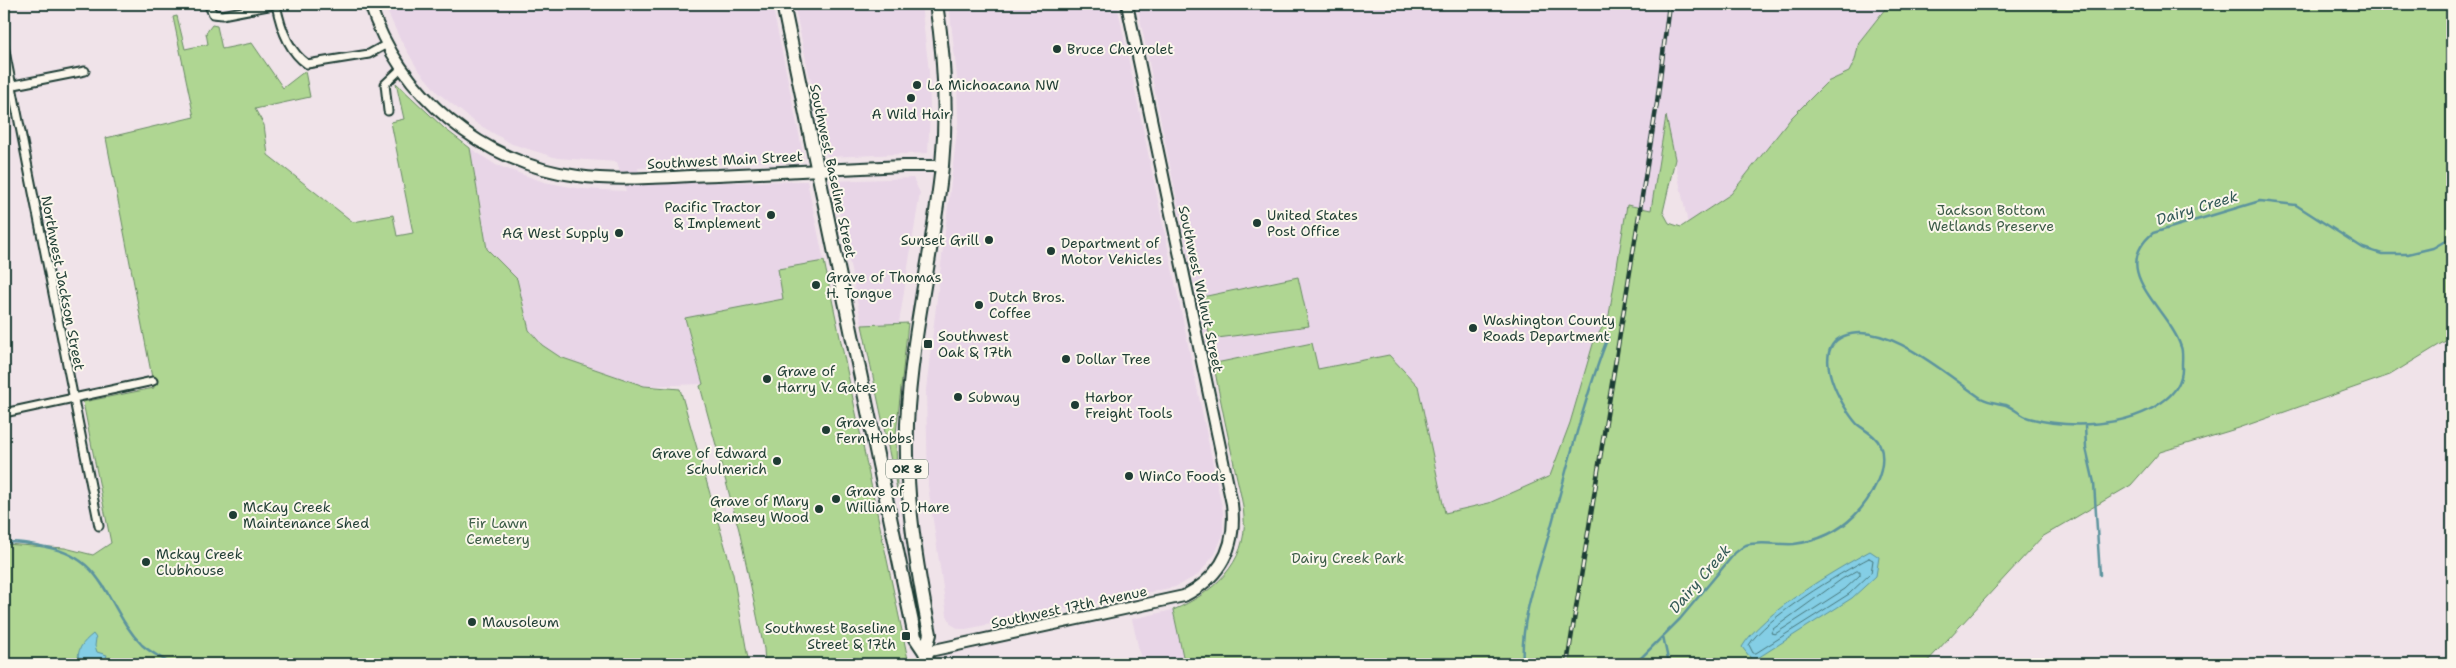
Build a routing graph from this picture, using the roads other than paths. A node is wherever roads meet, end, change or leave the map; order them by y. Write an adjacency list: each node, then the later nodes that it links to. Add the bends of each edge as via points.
1 (208, 4): 2 (street, via 213,14 222,15)
2 (277, 4): 7 (street, via 281,30 307,64 369,54)
3 (370, 4): 7 (street, Southwest Main Street)
4 (783, 4): 15 (highway, Southwest Baseline Street / OR 8)
5 (936, 4): 14 (highway, OR 8, via 945,78)
6 (1127, 4): 20 (street, Southwest Walnut Street, via 1232,504 1232,540)
7 (388, 44): 9 (street, Southwest Main Street)
8 (4, 46): 11 (street, Northwest Jackson Street)
9 (402, 68): 13 (street, via 385,84); 15 (street, Southwest Main Street, via 454,124 504,154 565,174 629,178)
10 (84, 71): 11 (street)
11 (12, 86): 12 (street); 17 (street, Northwest Jackson Street)
12 (4, 87)
13 (388, 110)
14 (942, 166): 15 (street, Southwest Main Street); 21 (highway, OR 8, via 907,423 911,516 930,634)
15 (817, 170): 21 (highway, Southwest Baseline Street / OR 8, via 915,637)
16 (153, 381): 17 (street)
17 (73, 398): 18 (street); 19 (street, Northwest Jackson Street)
18 (4, 413)
19 (99, 526)
20 (1213, 576): 21 (street, Southwest 17th Avenue, via 1196,590 1175,599)
21 (927, 658)

